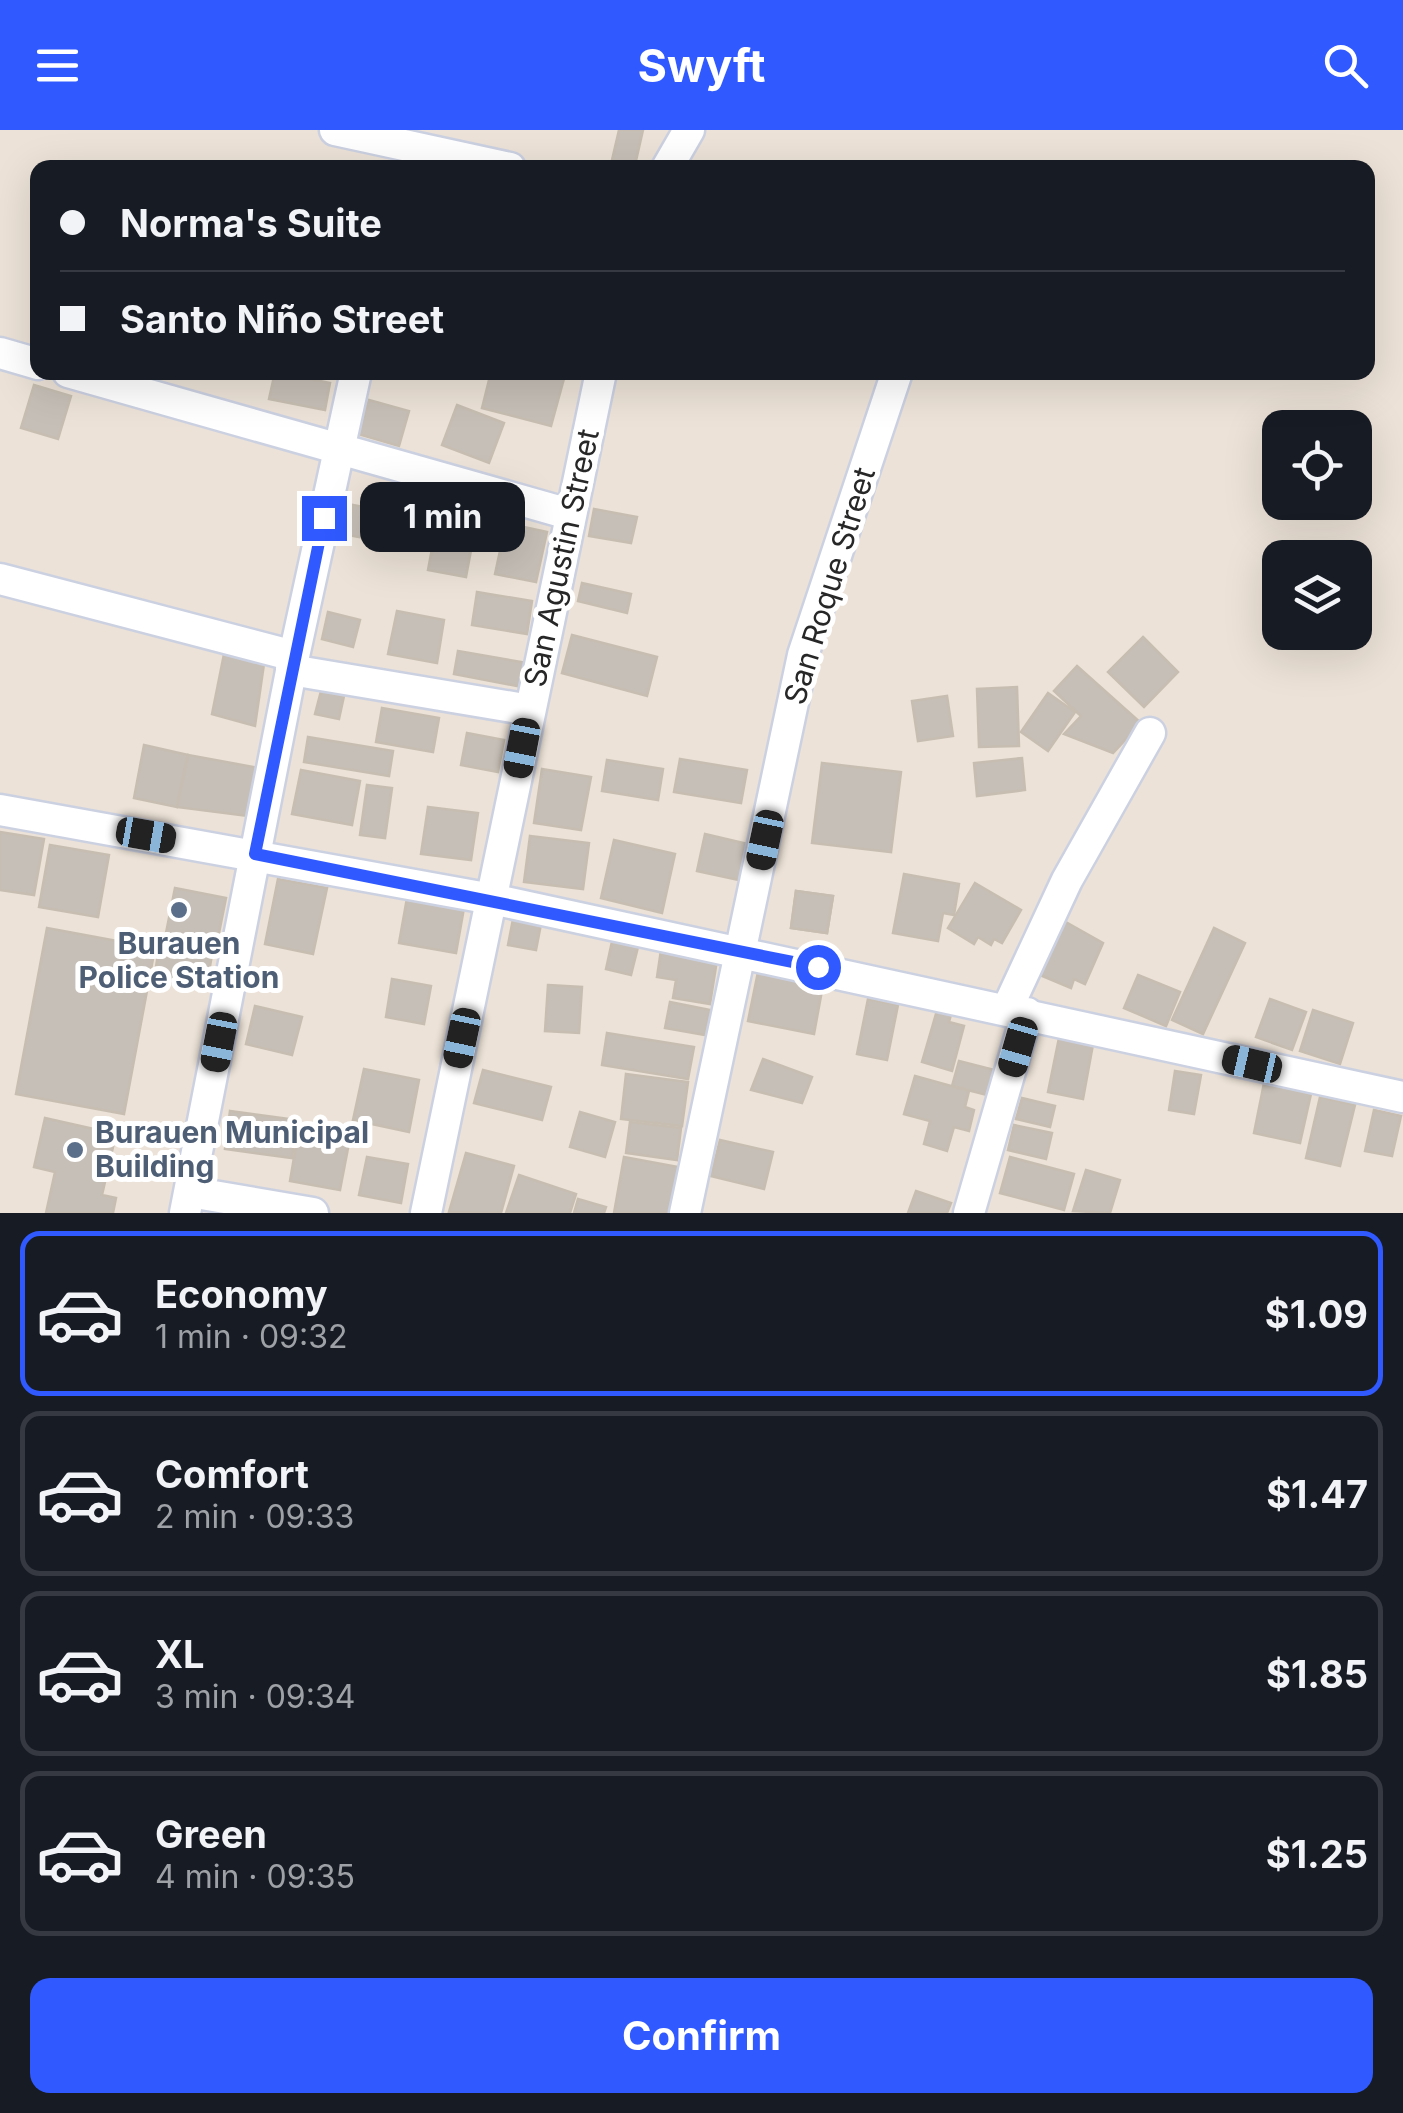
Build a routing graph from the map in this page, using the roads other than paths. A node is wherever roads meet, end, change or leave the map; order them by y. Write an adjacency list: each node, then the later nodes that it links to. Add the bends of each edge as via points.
1 (334, 130): 3 (street)
2 (689, 130): 5 (street)
3 (406, 156): 4 (street)
4 (441, 160)
5 (672, 160)
6 (0, 354): 7 (street)
7 (30, 362)
8 (96, 380): 12 (street)
9 (354, 380): 12 (street)
10 (599, 380): 13 (street, San Agustin Street)
11 (893, 380): 21 (street, San Roque Street, via 803,655)
12 (339, 449): 13 (street); 15 (street)
13 (569, 514): 16 (street, San Agustin Street)
14 (0, 579): 15 (street)
15 (292, 663): 16 (street); 19 (street)
16 (530, 710): 20 (street, San Agustin Street)
17 (1150, 733): 22 (street, via 1066,880)
18 (0, 810): 19 (street)
19 (255, 854): 20 (street); 24 (street)
20 (492, 899): 21 (street); 26 (street, San Agustin Street)
21 (742, 950): 22 (street); 27 (street, San Roque Street)
22 (1017, 1011): 23 (street); 28 (street)
23 (1403, 1097)
24 (188, 1203): 25 (street)
25 (313, 1213)
26 (426, 1213)
27 (685, 1213)
28 (969, 1213)

